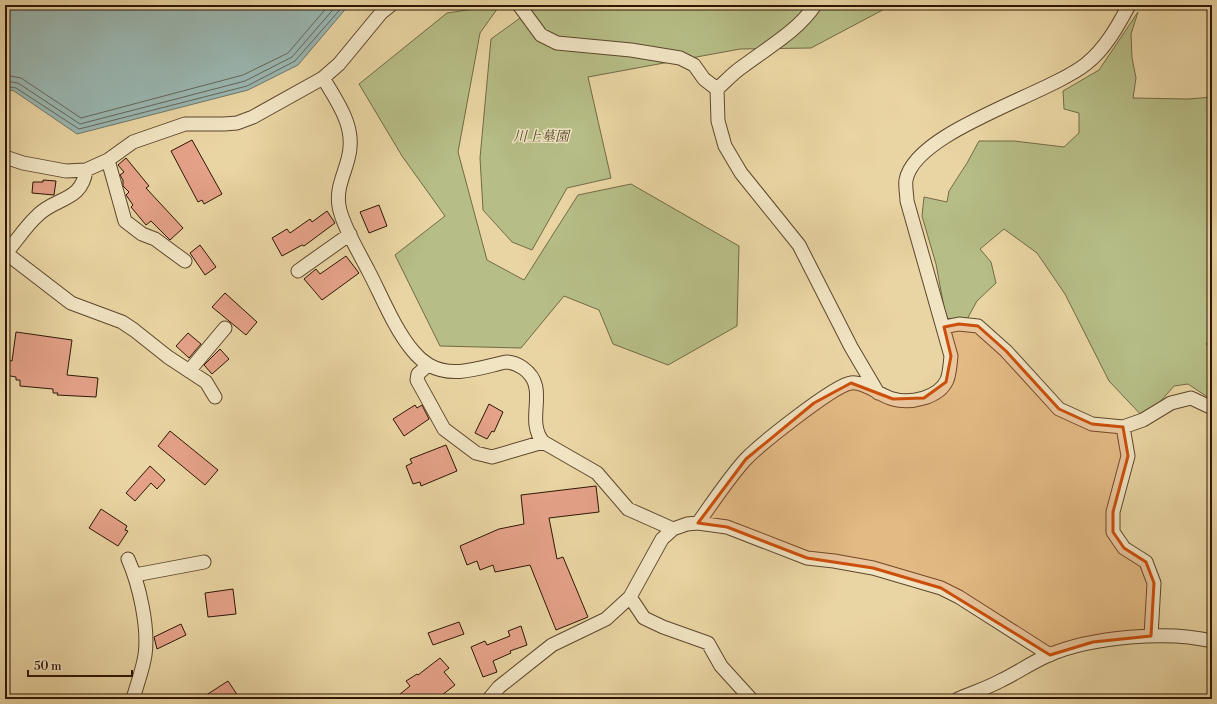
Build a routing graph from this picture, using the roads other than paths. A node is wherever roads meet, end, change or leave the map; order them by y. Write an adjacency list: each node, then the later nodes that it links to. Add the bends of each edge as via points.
1 (391, 5): 5 (street, via 381,12 339,64)
2 (520, 5): 6 (street, via 541,35 557,43 631,50 680,58 694,65 704,79)
3 (815, 5): 6 (street, via 789,32)
4 (1129, 5): 14 (street, via 1101,49 1086,64 1050,86 956,129 931,146 912,168 906,180 907,201)
5 (323, 78): 8 (street, via 254,117 237,123 185,124 133,142); 10 (street, via 343,112 350,130 348,159 338,192 339,207)
6 (717, 89): 18 (street, via 718,121 725,146 741,173 799,245 851,347)
7 (5, 157): 9 (street, via 66,171)
8 (108, 160): 9 (street); 12 (street, via 125,221 142,234 155,239)
9 (86, 170): 11 (street, via 80,188 70,197 49,206 37,215)
10 (350, 234): 13 (street); 16 (street, via 401,333 413,351)
11 (6, 254): 17 (street, via 71,303 122,322)
12 (185, 262)
13 (298, 271)
14 (944, 327): 18 (street, via 951,356 950,370 946,382 938,391 924,398 911,400 893,399); 21 (street, via 959,324 978,326 1006,351 1059,409 1092,424)
15 (225, 328): 17 (street)
16 (428, 365): 22 (street, via 455,372 514,362 534,380 537,390 535,424 537,435); 22 (street, via 418,374 417,380 444,429 476,453 492,457)
17 (189, 371): 19 (street, via 206,382)
18 (878, 393): 23 (street, via 850,383 814,403 746,459)
19 (215, 397)
20 (1212, 408): 21 (street, via 1191,398 1171,402 1143,420)
21 (1123, 427): 29 (street, via 1128,456 1113,512 1113,532 1124,548 1146,562 1154,582)
22 (543, 442): 24 (street, via 597,473 628,509)
23 (698, 523): 24 (street); 31 (street, via 727,527 807,558 834,560 873,568 941,588)
24 (673, 529): 28 (street, via 662,539)
25 (128, 559): 27 (street)
26 (204, 562): 27 (street)
27 (135, 575): 32 (street, via 146,641 145,655)
28 (630, 597): 33 (street, via 606,619 552,645 499,687); 34 (street, via 644,618 708,643 721,666)
29 (1151, 636): 30 (street, via 1180,636); 31 (street, via 1093,642)
30 (1212, 641)
31 (1050, 655): 35 (street)
32 (133, 699)
33 (489, 699)
34 (751, 699)
35 (958, 699)

